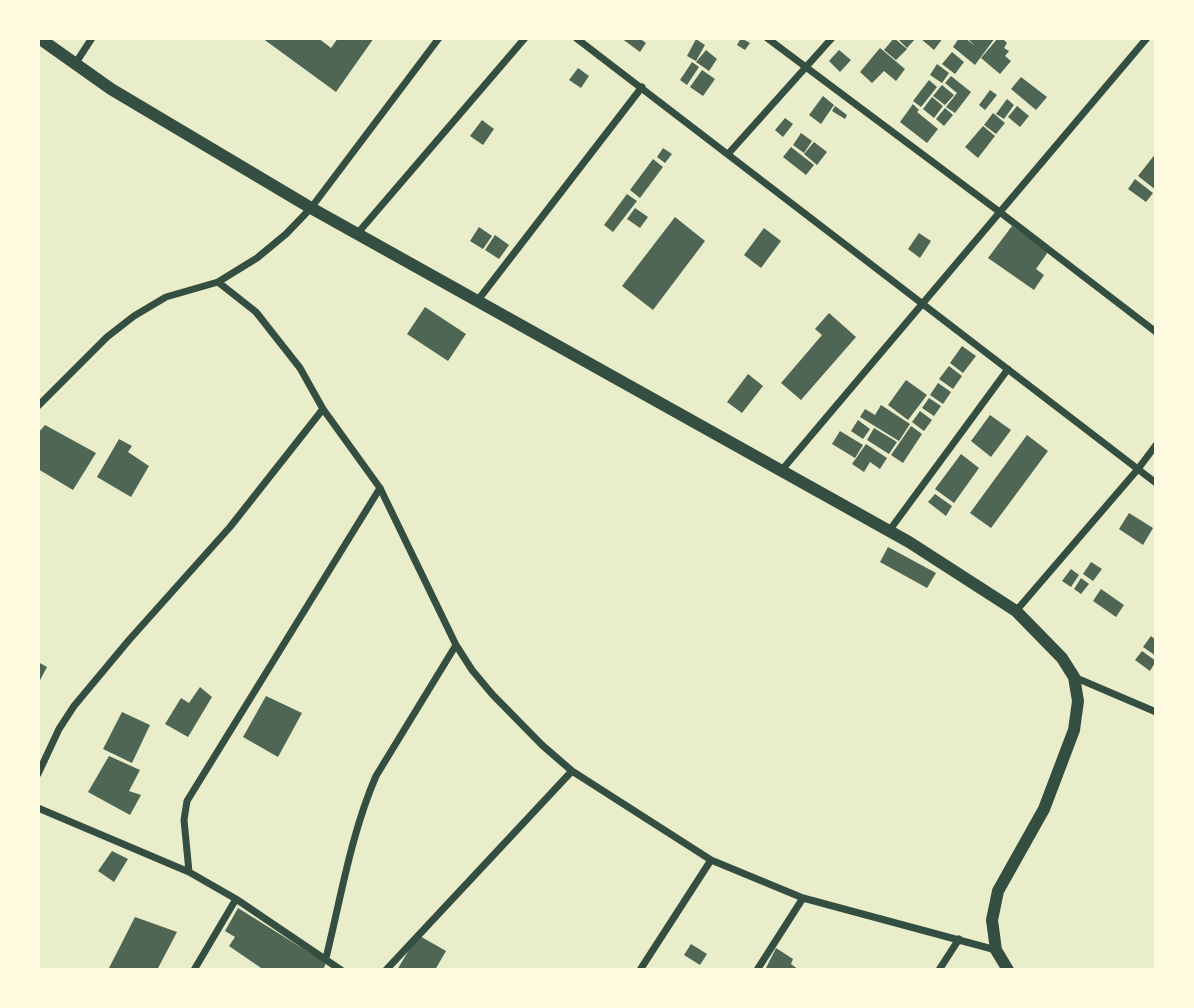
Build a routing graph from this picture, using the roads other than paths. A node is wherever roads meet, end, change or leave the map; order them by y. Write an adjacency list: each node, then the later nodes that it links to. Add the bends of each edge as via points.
1 (39, 38): 9 (street)
2 (92, 38): 9 (street)
3 (439, 38): 13 (street)
4 (525, 38): 15 (street)
5 (576, 38): 11 (street)
6 (767, 38): 10 (street)
7 (832, 38): 10 (street)
8 (1147, 38): 14 (street)
9 (74, 65): 13 (street)
10 (806, 67): 12 (street); 14 (street)
11 (642, 88): 12 (street); 17 (street)
12 (728, 154): 18 (street)
13 (311, 208): 15 (street); 16 (street, via 267,250)
14 (1001, 212): 18 (street); 19 (street)
15 (357, 234): 17 (street)
16 (218, 282): 21 (street, via 166,297 134,316); 22 (street, via 256,312 300,368)
17 (478, 300): 25 (street)
18 (922, 302): 20 (street); 25 (street)
19 (1156, 332)
20 (1008, 369): 24 (street); 28 (street)
21 (38, 405)
22 (323, 409): 27 (street); 34 (street, via 230,527 74,706)
23 (1156, 445): 24 (street)
24 (1138, 469): 26 (street); 29 (street)
25 (781, 472): 28 (street)
26 (1156, 483)
27 (380, 488): 30 (street); 37 (street, via 187,801)
28 (889, 531): 29 (street)
29 (1016, 611): 31 (street, via 1062,658)
30 (456, 645): 33 (street, via 492,694); 42 (street, via 376,776 357,829)
31 (1074, 677): 32 (street); 41 (street, via 1074,730 1044,809 998,891 992,920)
32 (1156, 712)
33 (572, 771): 36 (street); 45 (street)
34 (38, 774)
35 (38, 808): 37 (street)
36 (711, 860): 38 (street); 46 (street)
37 (188, 872): 39 (street)
38 (803, 898): 40 (street); 47 (street)
39 (236, 899): 42 (street); 43 (street)
40 (959, 939): 41 (street); 48 (street)
41 (996, 950): 49 (street)
42 (326, 958): 44 (street)
43 (194, 970)
44 (341, 970)
45 (386, 970)
46 (640, 970)
47 (757, 970)
48 (939, 970)
49 (1008, 970)

